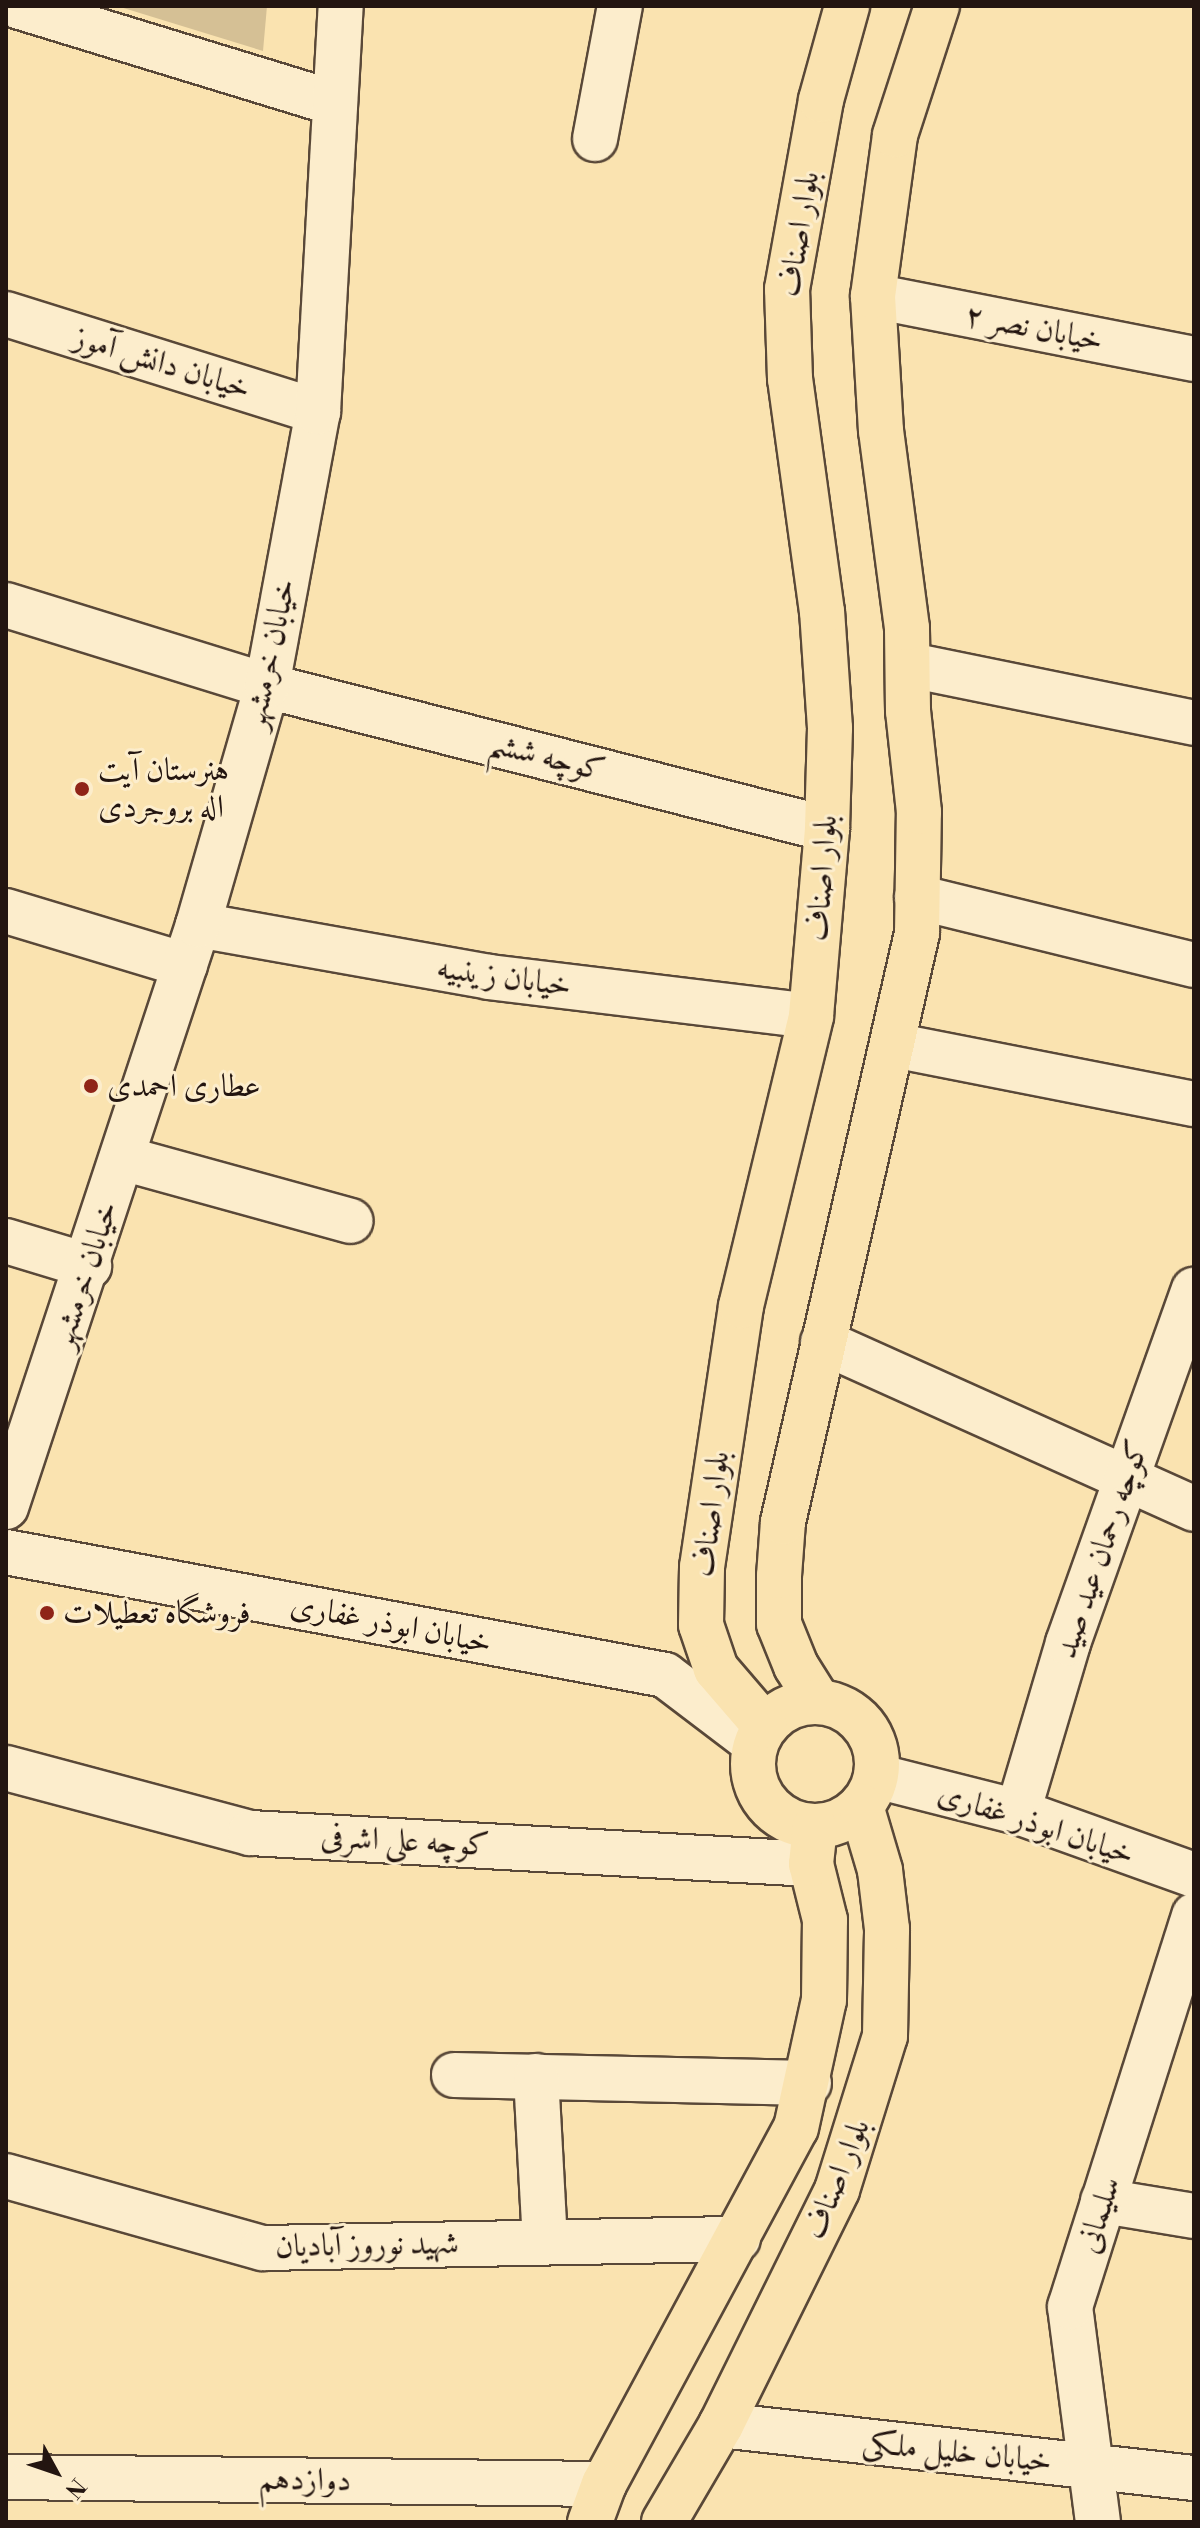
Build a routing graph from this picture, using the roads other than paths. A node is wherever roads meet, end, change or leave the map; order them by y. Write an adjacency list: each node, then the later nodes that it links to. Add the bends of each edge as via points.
1 (17, 6): 6 (street)
2 (341, 6): 6 (street, خیابان خرمشهر)
3 (620, 6): 7 (street)
4 (847, 6): 16 (main road, بلوار اصناف, via 821,100 787,289 790,379 822,612 830,728)
5 (937, 6): 8 (main road, via 895,135)
6 (335, 103): 11 (street, خیابان خرمشهر)
7 (595, 139)
8 (873, 296): 10 (street, خیابان نصر ۲); 13 (main road, via 881,431)
9 (6, 314): 11 (street, خیابان دانش آموز)
10 (1194, 359)
11 (318, 412): 14 (street, خیابان خرمشهر)
12 (6, 605): 14 (street, کوچه ششم)
13 (910, 665): 15 (street); 17 (main road, via 908,711 919,812)
14 (267, 686): 16 (street, کوچه ششم); 19 (street, خیابان خرمشهر)
15 (1194, 723)
16 (827, 829): 22 (main road, بلوار اصناف)
17 (917, 897): 21 (street); 23 (main road, via 917,933)
18 (6, 911): 20 (street)
19 (198, 925): 20 (street, خیابان خرمشهر); 22 (street, خیابان زینبیه, via 489,977)
20 (185, 965): 25 (street, خیابان خرمشهر)
21 (1194, 965)
22 (811, 1016): 36 (main road, بلوار اصناف, via 741,1306 702,1567 701,1625 716,1669)
23 (893, 1045): 24 (street); 30 (main road)
24 (1194, 1104)
25 (122, 1158): 26 (street); 28 (street, خیابان خرمشهر)
26 (350, 1221)
27 (6, 1241): 28 (street)
28 (89, 1266): 32 (street, خیابان خرمشهر)
29 (1194, 1290): 31 (street, کوچه رحمان عید صید)
30 (823, 1342): 31 (street); 35 (main road, via 783,1522 779,1576 779,1624)
31 (1126, 1478): 33 (street); 39 (street, کوچه رحمان عید صید, via 1068,1643)
32 (6, 1507)
33 (1194, 1509)
34 (6, 1552): 36 (street, خیابان ابوذر غفاری, via 665,1675)
35 (818, 1701): 36 (main road, via 779,1712); 38 (main road, via 839,1706 870,1734)
36 (760, 1735): 40 (main road, via 753,1773 764,1800)
37 (6, 1768): 40 (street, کوچه علی اشرفی, via 250,1833)
38 (869, 1791): 39 (street, خیابان ابوذر غفاری); 40 (main road); 51 (main road, بلوار اصناف, via 887,1929 885,2036 837,2190)
39 (1018, 1812): 41 (street, خیابان ابوذر غفاری)
40 (813, 1845): 45 (main road, بلوار اصناف, via 825,1920 824,2000)
41 (1194, 1875)
42 (1194, 1915): 47 (street, سلیمانی)
43 (454, 2075): 44 (street)
44 (536, 2076): 45 (street); 50 (street)
45 (809, 2083): 49 (main road, بلوار اصناف, via 796,2128)
46 (6, 2176): 50 (street, شهید نوروز آبادیان, via 263,2248)
47 (1103, 2201): 48 (street); 52 (street, سلیمانی, via 1070,2307)
48 (1194, 2216)
49 (738, 2239): 50 (street, شهید نوروز آبادیان); 55 (main road, بلوار اصناف)
50 (545, 2242)
51 (721, 2425): 52 (street, خیابان خلیل ملکی); 56 (main road, بلوار اصناف)
52 (1093, 2467): 54 (street, خیابان خلیل ملکی); 57 (street, سلیمانی)
53 (6, 2477): 55 (street, دوازدهم)
54 (1194, 2478)
55 (597, 2503)
56 (664, 2522)
57 (1098, 2522)

